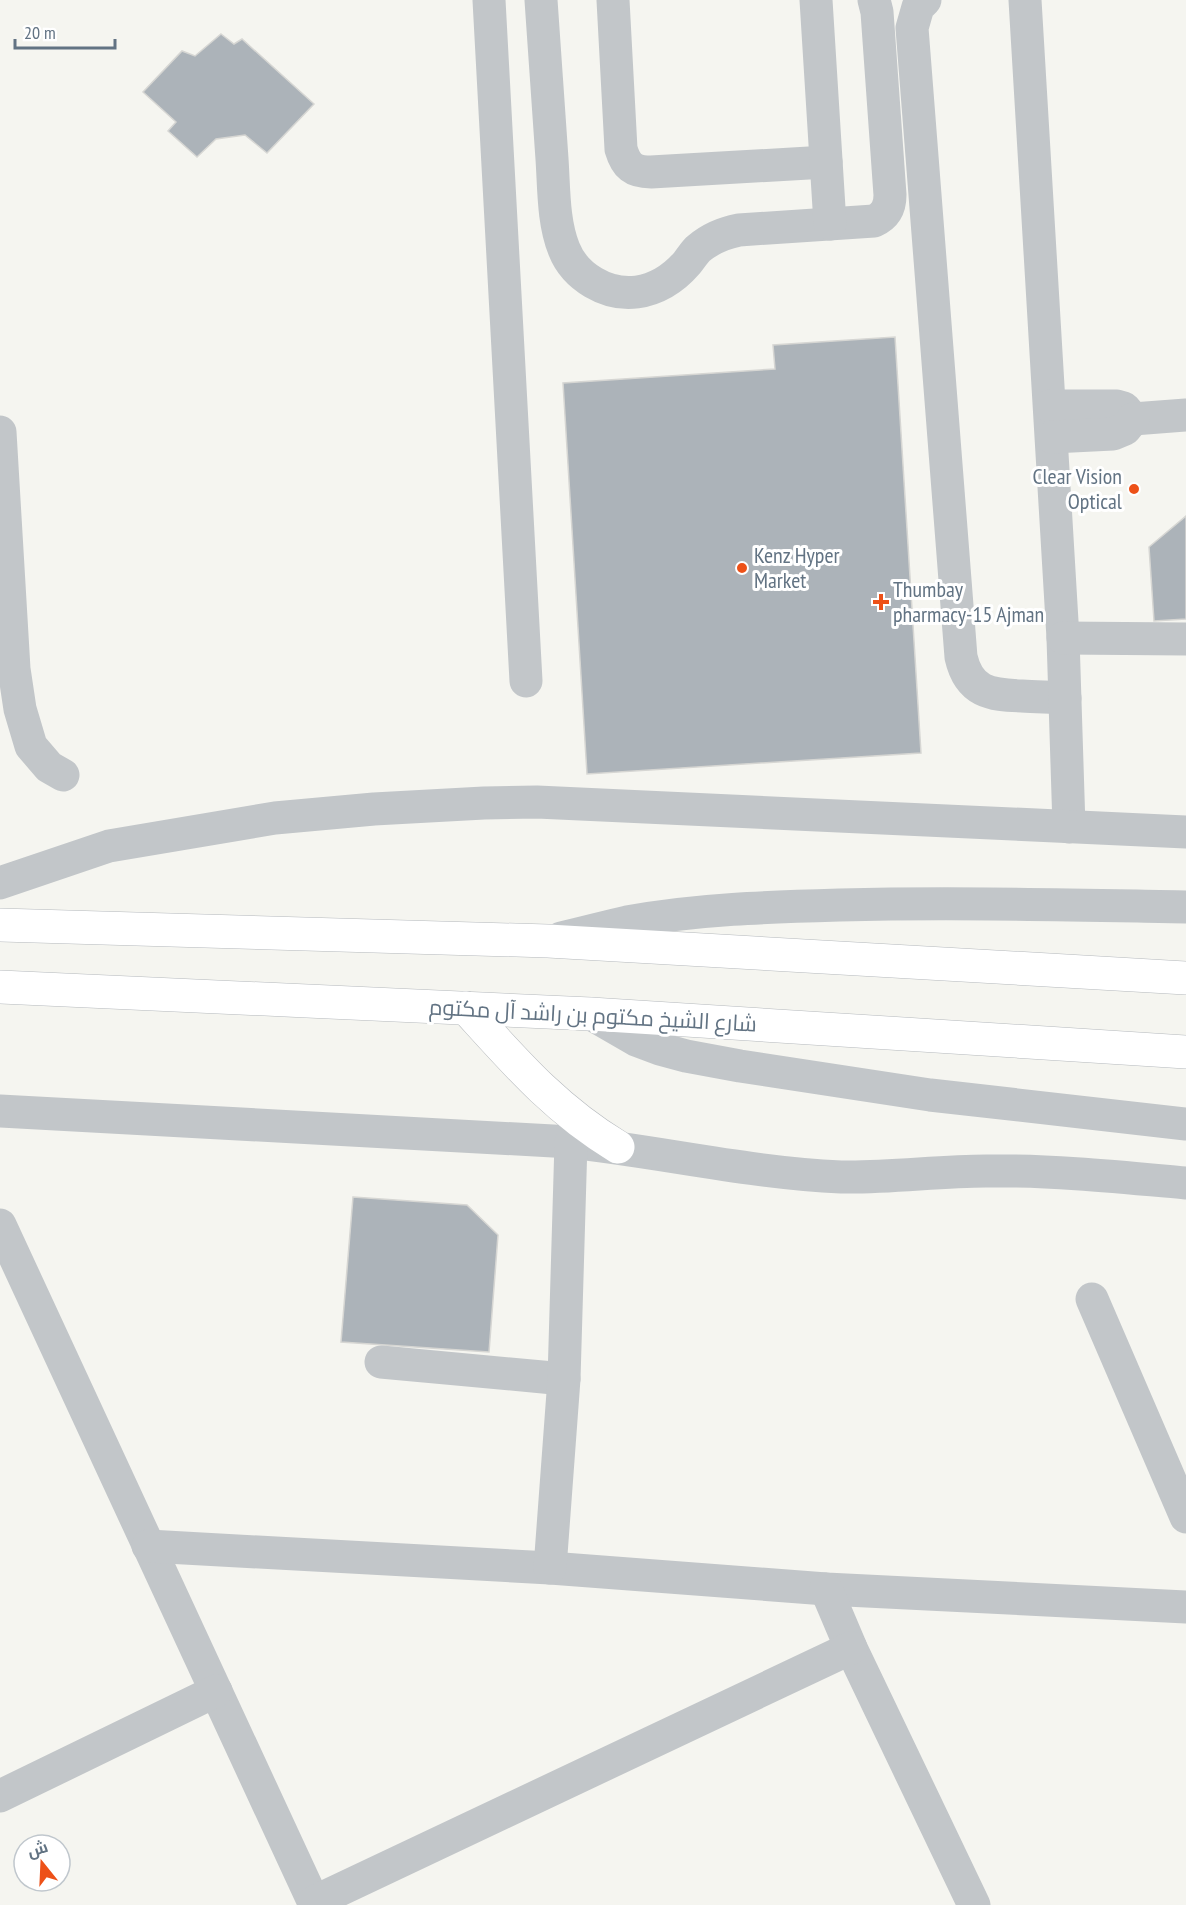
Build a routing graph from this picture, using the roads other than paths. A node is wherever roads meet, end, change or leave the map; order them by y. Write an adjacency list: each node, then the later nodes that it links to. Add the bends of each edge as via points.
1 (489, 0): 16 (street)
2 (541, 0): 9 (street, via 556,212 564,249 580,274 606,289 636,292 664,283 696,251 723,233)
3 (614, 0): 8 (street, via 621,149 630,167 651,172)
4 (816, 0): 8 (street)
5 (874, 0): 9 (street, via 890,204 881,218 874,221)
6 (925, 0): 17 (street, via 918,7 912,27 963,668 977,687 988,692)
7 (1025, 0): 11 (street)
8 (826, 162): 9 (street)
9 (830, 224)
10 (1186, 415): 11 (street, via 1133,418 1117,406)
11 (1051, 422): 13 (street)
12 (0, 432): 15 (street)
13 (1064, 638): 14 (street); 17 (street)
14 (1186, 639)
15 (7, 669): 18 (street, via 31,746 49,767)
16 (526, 681)
17 (1065, 698): 19 (street)
18 (63, 775)
19 (1069, 827): 20 (street); 21 (street, via 537,802 484,803 275,818 109,846)
20 (1186, 832)
21 (0, 883)
22 (1186, 907): 24 (street, via 975,903 803,906 628,922)
23 (0, 925): 24 (main road)
24 (548, 941): 25 (main road)
25 (1186, 978)
26 (0, 987): 27 (main road, شارع الشيخ مكتوم بن راشد آل مكتوم)
27 (466, 1008): 28 (main road, شارع الشيخ مكتوم بن راشد آل مكتوم); 33 (main road, via 535,1084 589,1130)
28 (591, 1014): 29 (main road, شارع الشيخ مكتوم بن راشد آل مكتوم); 31 (street, via 636,1040 686,1056 930,1095)
29 (1186, 1052)
30 (0, 1111): 32 (street)
31 (1186, 1124)
32 (571, 1142): 33 (street); 38 (street)
33 (618, 1147): 34 (street, via 776,1172 842,1177 1023,1171)
34 (1186, 1183)
35 (0, 1225): 40 (street)
36 (1092, 1299): 39 (street)
37 (381, 1362): 38 (street)
38 (564, 1379): 41 (street)
39 (1186, 1517)
40 (148, 1546): 41 (street); 45 (street)
41 (550, 1568): 42 (street)
42 (826, 1589): 43 (street); 44 (street)
43 (1186, 1607)
44 (851, 1648): 47 (street); 48 (street)
45 (216, 1691): 46 (street); 47 (street)
46 (0, 1796)
47 (314, 1903)
48 (974, 1905)

